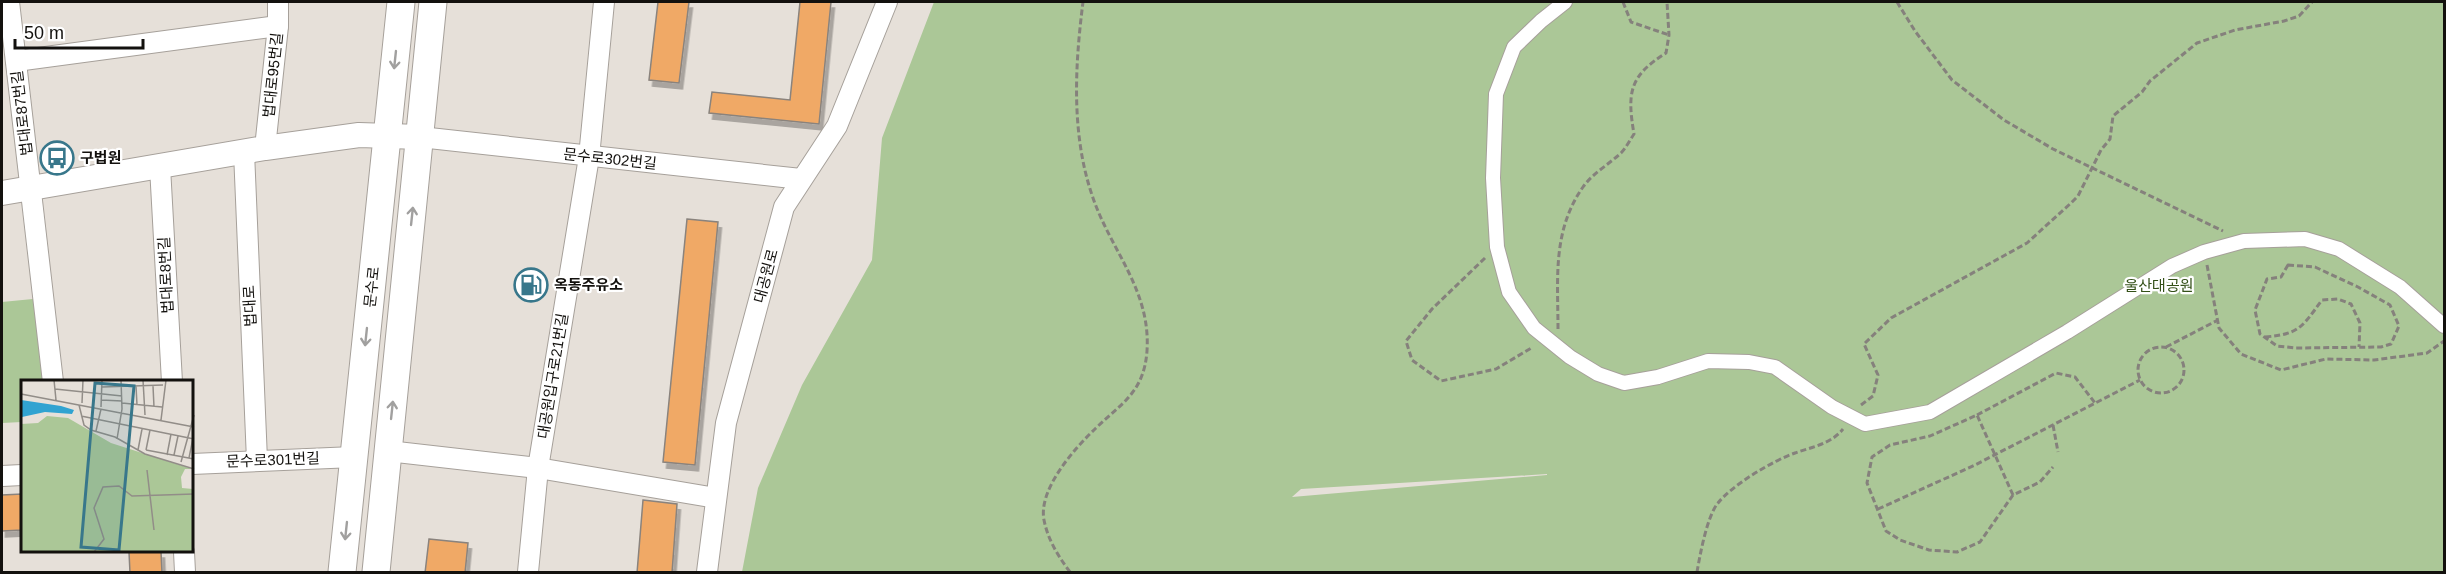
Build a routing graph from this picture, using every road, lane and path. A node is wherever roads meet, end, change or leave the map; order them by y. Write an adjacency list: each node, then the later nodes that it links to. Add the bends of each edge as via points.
1 (9, 2): 15 (street, 법대로87번길)
2 (278, 2): 13 (street, 법대로95번길)
3 (401, 2): 16 (main road, 문수로, one-way to 16)
4 (434, 2): 17 (main road)
5 (604, 2): 19 (street, 대공원입구로21번길)
6 (887, 2): 22 (street, 대공원로, via 837,126)
7 (1083, 2): 61 (path, via 1075,91 1081,151 1091,194 1107,233 1140,293 1147,350 1136,388 1124,405 1067,459 1052,483 1044,518 1054,549)
8 (1565, 2): 26 (street, via 1514,47 1496,94 1493,178)
9 (1623, 2): 14 (path, via 1631,22)
10 (1666, 2): 14 (path)
11 (1897, 2): 21 (path, via 1952,80 2004,120)
12 (2312, 2): 21 (path, via 2299,16 2197,43 2113,116 2110,139)
13 (278, 26): 15 (street); 18 (street, 법대로95번길)
14 (1669, 35): 32 (path, via 1666,53 1647,65 1634,87 1629,103 1634,134 1622,152 1583,187 1567,217 1557,256)
15 (16, 61): 23 (street, 법대로87번길)
16 (387, 135): 17 (street); 18 (street, via 359,135); 45 (main road, 문수로, one-way to 45)
17 (420, 137): 19 (street, 문수로302번길); 42 (main road, one-way to 17)
18 (254, 150): 20 (street); 46 (street, 법대로)
19 (589, 157): 22 (street, 문수로302번길); 49 (street, 대공원입구로21번길)
20 (160, 167): 23 (street); 36 (street, 법대로8번길)
21 (2091, 167): 25 (path); 40 (path, via 2078,196 2027,243 1891,318 1864,344 1878,375 1873,396)
22 (801, 179): 53 (street, 대공원로, via 784,207 726,423)
23 (31, 189): 24 (street); 35 (street)
24 (2, 193)
25 (2244, 241): 27 (street); 29 (street, via 2305,239 2338,249 2400,287)
26 (1497, 247): 32 (street, via 1509,292 1534,328); 32 (path, via 1432,309 1406,341 1412,360 1442,381 1496,369)
27 (2204, 252): 28 (path); 40 (street, via 2172,266 1930,412 1865,424)
28 (2218, 320): 31 (path, via 2219,328 2241,354 2281,370 2326,359 2374,360 2427,353); 34 (path)
29 (2445, 327)
30 (2264, 337): 33 (path, via 2277,346 2296,348); 33 (path, via 2301,328 2322,300 2338,299 2351,304 2360,323); 33 (path, via 2255,310 2267,279 2281,277 2288,265 2315,267 2390,305 2399,326 2391,344)
31 (2445, 341)
32 (1552, 342): 40 (street, via 1598,374 1624,383 1708,361 1775,367)
33 (2359, 347)
34 (2166, 348): 37 (path, via 2151,349 2141,357); 37 (path, via 2181,360 2184,371 2180,383 2171,391 2159,393)
35 (53, 380)
36 (172, 380)
37 (2140, 380): 38 (path)
38 (2095, 403): 39 (path, via 2075,377 2056,373); 41 (path)
39 (1977, 415): 44 (path); 54 (path, via 1930,436 1890,446 1872,457 1867,483)
40 (1852, 417): 62 (path, via 1837,436 1754,474 1718,503 1702,544)
41 (2053, 425): 43 (path); 44 (path)
42 (388, 451): 49 (street); 58 (main road)
43 (2058, 452)
44 (1994, 454): 52 (path); 54 (path)
45 (354, 457): 46 (street, 문수로301번길); 57 (main road, 문수로, one-way to 57)
46 (257, 460): 47 (street, 문수로301번길)
47 (194, 464)
48 (2053, 467): 52 (path, via 2040,482)
49 (538, 468): 53 (street); 59 (street, 대공원입구로21번길)
50 (21, 475): 51 (street)
51 (2, 476)
52 (2013, 495): 54 (path, via 1980,542 1957,552 1929,550 1900,540 1886,531)
53 (716, 498): 60 (street, 대공원로)
54 (1878, 510)
55 (184, 553): 56 (street)
56 (185, 573)
57 (342, 573)
58 (375, 573)
59 (528, 573)
60 (707, 573)
61 (1070, 573)
62 (1697, 573)

